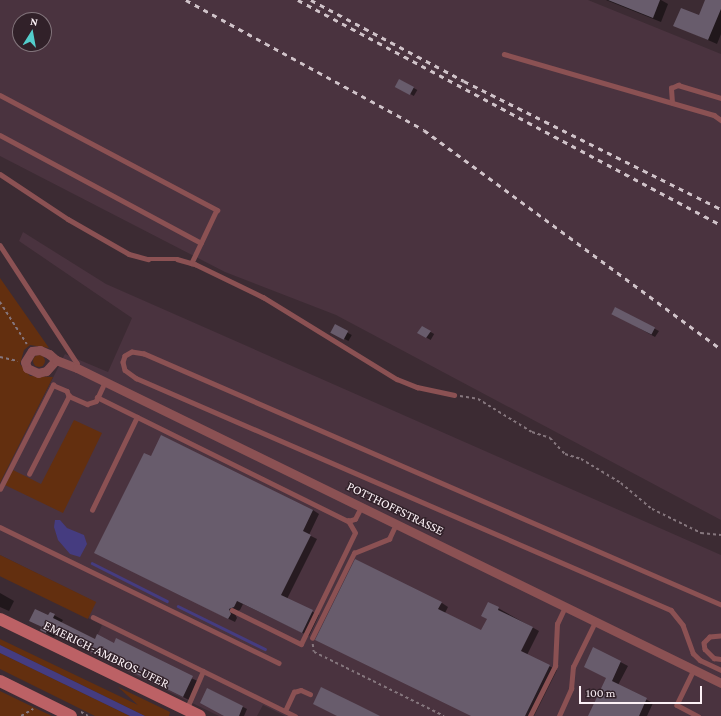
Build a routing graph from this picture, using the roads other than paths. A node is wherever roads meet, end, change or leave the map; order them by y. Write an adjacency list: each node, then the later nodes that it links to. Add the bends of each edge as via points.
1 (504, 54): 4 (lane)
2 (0, 95): 8 (lane, via 217,210)
3 (721, 98): 4 (lane, via 678,85 671,88)
4 (672, 103): 5 (lane, via 714,115)
5 (721, 120)
6 (0, 135): 8 (lane)
7 (0, 174): 10 (lane, via 68,219 129,254 148,259 177,259)
8 (201, 243): 10 (lane)
9 (0, 245): 12 (lane, via 77,363)
10 (192, 263): 14 (lane, via 263,298 397,379 417,387)
11 (56, 360): 11 (street, POTTHOFFSTRASSE, via 40,350 32,351 25,362 27,368 38,373 46,371); 12 (street, POTTHOFFSTRASSE)
12 (77, 368): 13 (street, POTTHOFFSTRASSE)
13 (105, 382): 16 (lane); 20 (street, POTTHOFFSTRASSE)
14 (454, 395)
15 (69, 396): 16 (lane, via 88,404); 18 (lane); 19 (lane, via 67,391 53,385)
16 (97, 398): 17 (lane)
17 (137, 417): 21 (lane); 22 (lane)
18 (29, 474)
19 (0, 489)
20 (361, 507): 22 (lane, via 355,519); 23 (street, POTTHOFFSTRASSE)
21 (92, 510)
22 (348, 521): 27 (lane, via 355,533 301,644)
23 (396, 524): 26 (street, POTTHOFFSTRASSE); 32 (lane, via 389,539 354,553)
24 (0, 527): 34 (lane)
25 (721, 605): 36 (lane, via 144,354 132,352 125,356 125,370 136,378 671,610 683,625 693,653 700,660)
26 (565, 607): 30 (street, POTTHOFFSTRASSE); 46 (lane, via 557,624 555,666)
27 (232, 610)
28 (93, 617): 37 (lane)
29 (0, 619): 41 (main road, EMERICH-AMBROS-UFER)
30 (595, 622): 35 (street, POTTHOFFSTRASSE); 47 (lane, via 572,667 571,689)
31 (721, 636): 33 (lane, via 710,637 704,643 705,649 714,658)
32 (312, 638)
33 (721, 659)
34 (279, 663)
35 (694, 670): 39 (street, POTTHOFFSTRASSE); 48 (lane, via 677,705)
36 (721, 670)
37 (203, 671): 41 (lane); 42 (lane)
38 (0, 681): 43 (main road)
39 (721, 683)
40 (310, 694): 42 (lane, via 301,690 294,692)
41 (186, 709): 44 (main road, EMERICH-AMBROS-UFER)
42 (285, 711): 45 (lane)
43 (71, 716)
44 (200, 716)
45 (295, 716)
46 (530, 716)
47 (559, 716)
48 (698, 716)

